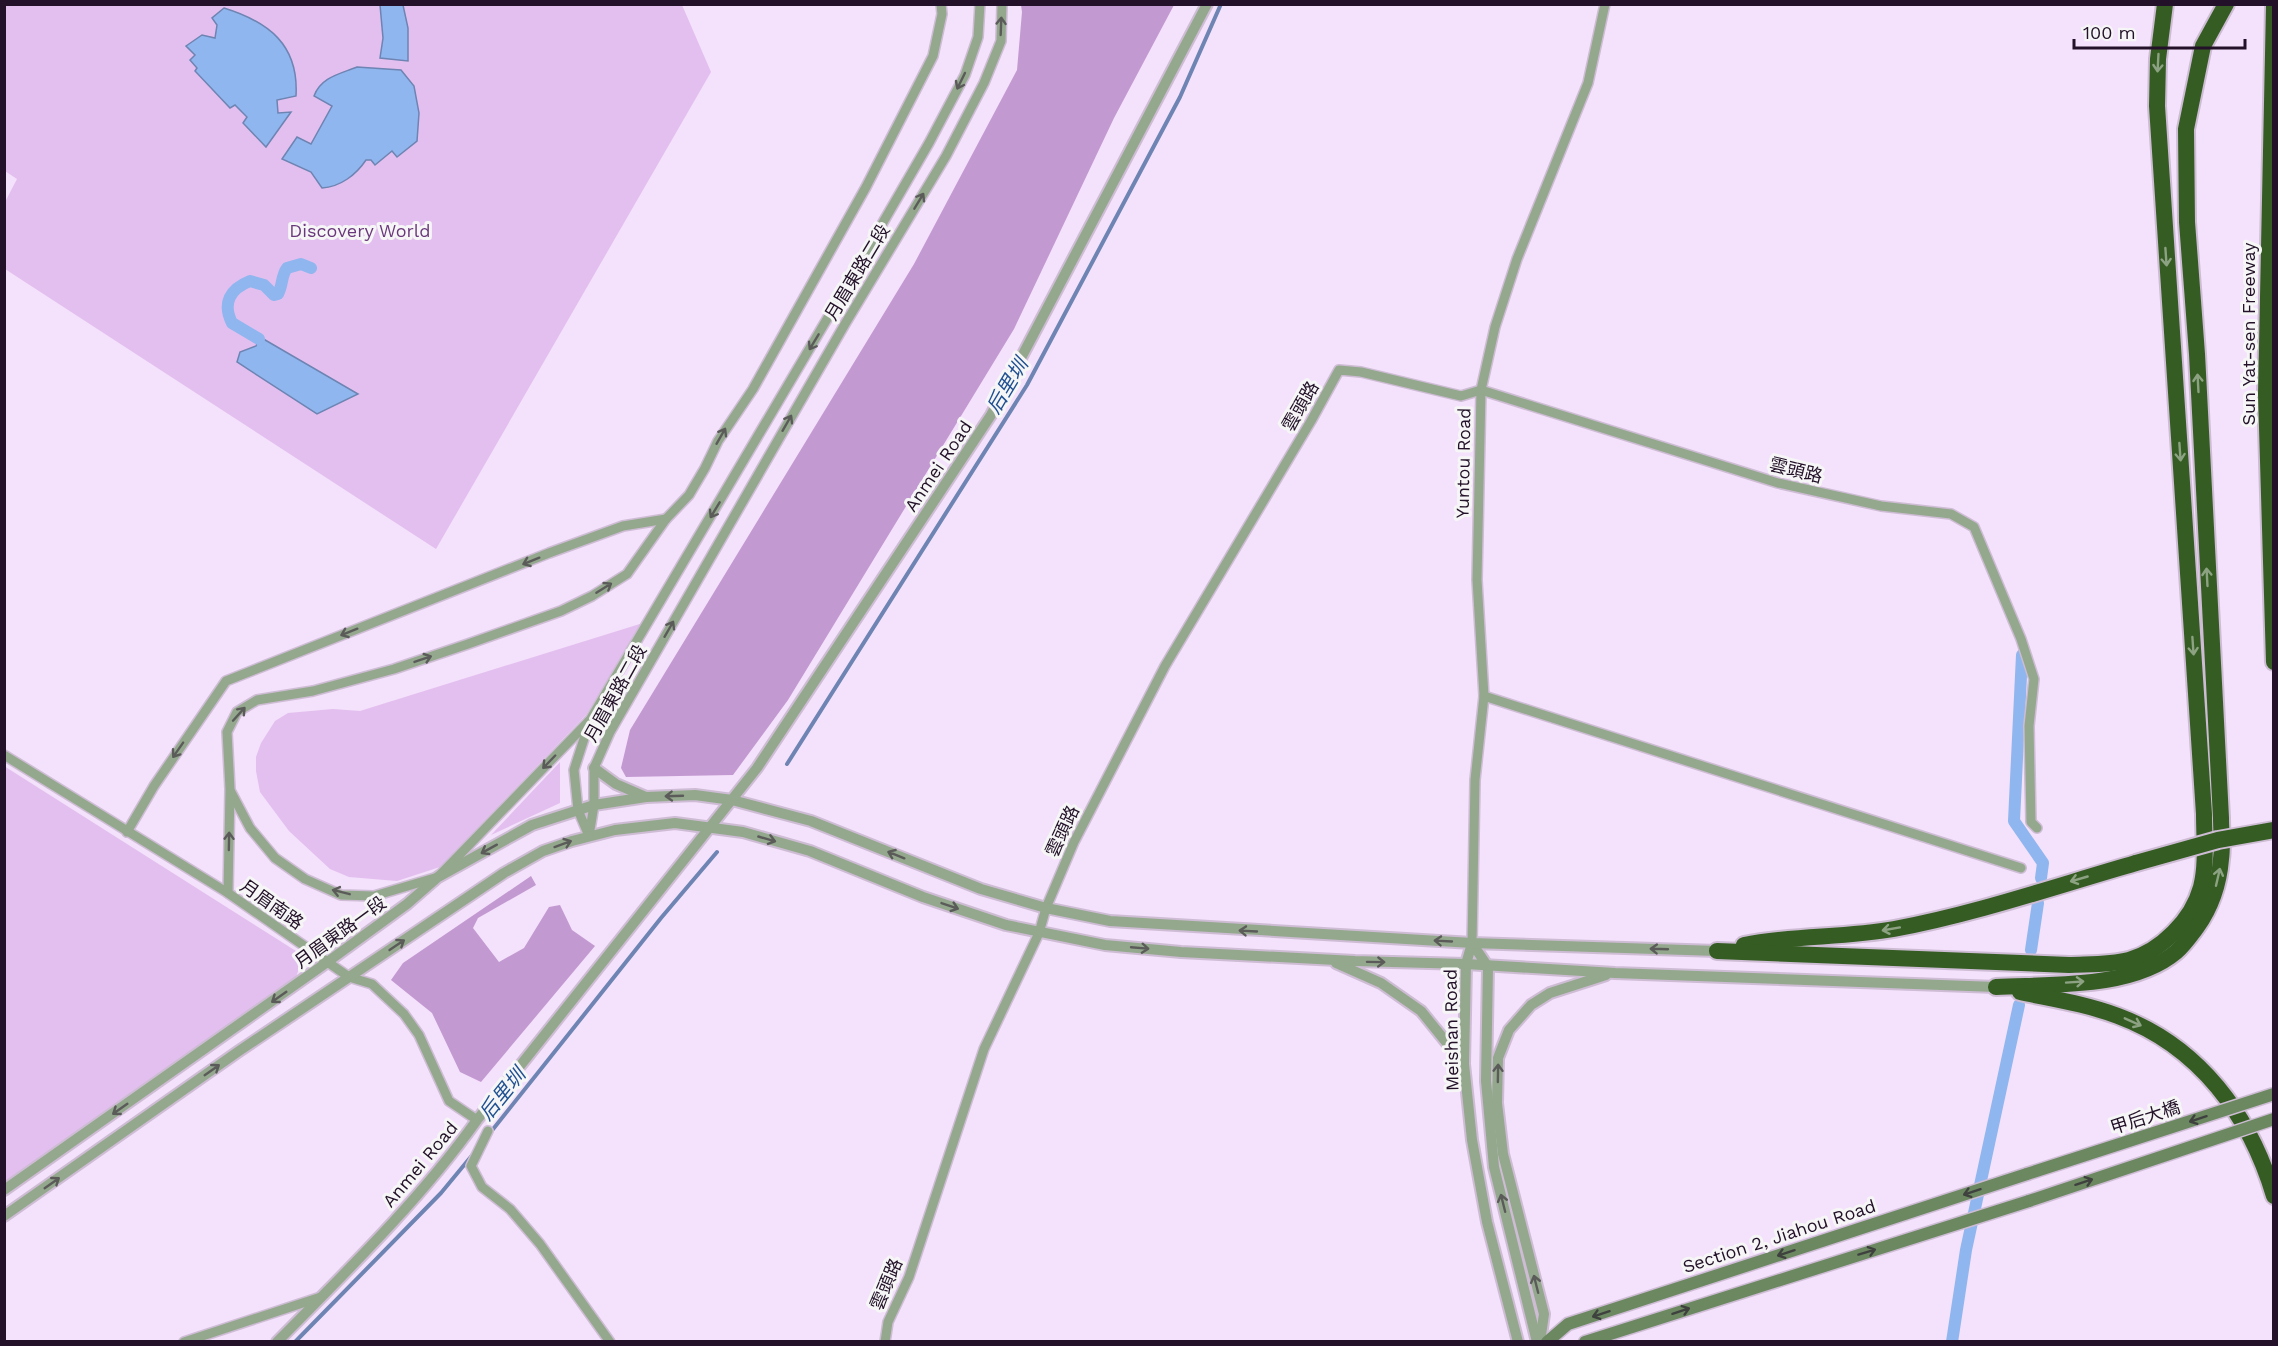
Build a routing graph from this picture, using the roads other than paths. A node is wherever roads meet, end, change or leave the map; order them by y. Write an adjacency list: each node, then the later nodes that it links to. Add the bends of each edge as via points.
1 (942, 4): 10 (street, one-way to 1, via 688,495 717,441 753,389 867,188 933,56)
2 (981, 4): 13 (street, 月眉東路二段, one-way to 13, via 978,37 968,65 929,143)
3 (1002, 4): 15 (street, 月眉東路二段, one-way to 3, via 610,732 844,324 946,156 984,84 1001,41)
4 (1207, 4): 18 (street, Anmei Road, via 991,415)
5 (1605, 4): 9 (street, Yuntou Road, via 1587,83 1517,259)
6 (2165, 4): 32 (highway, one-way to 32, via 2157,106 2204,814 2204,865 2195,902 2184,921 2151,950 2107,964)
7 (2226, 4): 39 (highway, one-way to 7, via 2105,980 2161,962 2176,951 2208,910 2218,877 2221,818 2187,222 2186,129 2203,46)
8 (2274, 6): 11 (highway, Sun Yat-sen Freeway, via 2266,394)
9 (1480, 390): 12 (street, Yuntou Road, via 1477,580); 22 (street, 雲頭路, via 1778,483 1881,506 1951,514 1974,527 2034,679 2029,726 2031,822); 29 (street, 雲頭路, via 1461,396 1339,370 1165,666 1074,842)
10 (666, 519): 16 (street, one-way to 10, via 227,732 237,712 257,700 313,691 394,669 561,611 627,574); 24 (street, one-way to 24, via 623,526 549,553 226,681)
11 (2274, 662)
12 (1484, 696): 26 (street); 31 (street, Yuntou Road, via 1475,780)
13 (590, 720): 20 (street, 月眉東路二段, via 574,770); 27 (street, one-way to 27)
14 (4, 755): 24 (street, 月眉南路)
15 (594, 768): 17 (street, via 616,784); 19 (street, 月眉東路二段)
16 (230, 789): 27 (street, one-way to 16, via 374,896 341,894 305,879 276,858 250,828); 28 (street, one-way to 16)
17 (646, 797): 18 (street, 月眉東路一段, one-way to 17, via 695,795); 19 (street, 月眉東路一段)
18 (732, 800): 21 (street, Anmei Road); 29 (street, 月眉東路一段, one-way to 18, via 981,889 812,821)
19 (594, 805): 20 (street, 月眉東路一段); 25 (street, 月眉東路二段)
20 (578, 810): 25 (street, 月眉東路二段); 27 (street, 月眉東路一段, one-way to 27, via 532,825)
21 (710, 827): 25 (street, via 675,823); 30 (street, one-way to 30, via 810,851 923,897); 43 (street, Anmei Road)
22 (2037, 828)
23 (2274, 830): 32 (highway, one-way to 32, bridge, via 2194,846 1932,921)
24 (126, 832): 28 (street, 月眉南路)
25 (589, 836): 38 (street, one-way to 25, via 504,873 543,851)
26 (2020, 868)
27 (438, 877): 34 (street, 月眉東路一段)
28 (228, 893): 34 (street, 月眉南路)
29 (1046, 908): 30 (street, 雲頭路); 31 (street, 月眉東路一段, one-way to 29, via 1120,922)
30 (1039, 933): 33 (street, one-way to 33, via 1116,946); 53 (street, 雲頭路, via 984,1049 909,1277 888,1322)
31 (1472, 943): 32 (street, 月眉東路一段, one-way to 31); 35 (street, Meishan Road); 36 (street, Meishan Road)
32 (1717, 951)
33 (1330, 960): 35 (street, one-way to 35); 40 (street, via 1381,983 1421,1011)
34 (326, 963): 38 (street, 月眉南路); 46 (street, 月眉東路一段, one-way to 46)
35 (1466, 964): 36 (street); 40 (street, Meishan Road)
36 (1488, 967): 37 (street); 55 (street, Meishan Road, one-way to 36, via 1494,1167 1486,1080)
37 (1615, 973): 39 (street); 55 (street, one-way to 37, via 1544,1314 1503,1154 1497,1103 1498,1058 1509,1029 1531,1005 1550,993)
38 (349, 977): 43 (street, 月眉南路, via 372,984 404,1014 419,1035 450,1101); 48 (street, one-way to 38)
39 (1996, 987): 47 (highway, one-way to 47, via 2085,1005 2144,1027 2174,1046 2208,1076 2236,1110 2259,1152)
40 (1464, 1064): 54 (street, Meishan Road, via 1472,1140 1487,1221)
41 (2274, 1094): 45 (main road, 甲后大橋, one-way to 45, bridge)
42 (2274, 1119): 57 (main road, one-way to 42, bridge)
43 (477, 1120): 49 (street, Anmei Road, via 389,1227)
44 (489, 1131): 52 (street, via 471,1166 482,1187 510,1209 540,1244)
45 (2027, 1174): 56 (main road, Section 2, Jiahou Road, one-way to 56, via 1568,1324)
46 (4, 1190)
47 (2274, 1196)
48 (4, 1216)
49 (322, 1296): 50 (street); 51 (street, Anmei Road)
50 (184, 1341)
51 (278, 1341)
52 (610, 1341)
53 (885, 1341)
54 (1518, 1341)
55 (1538, 1341)
56 (1547, 1341)
57 (1585, 1341)

